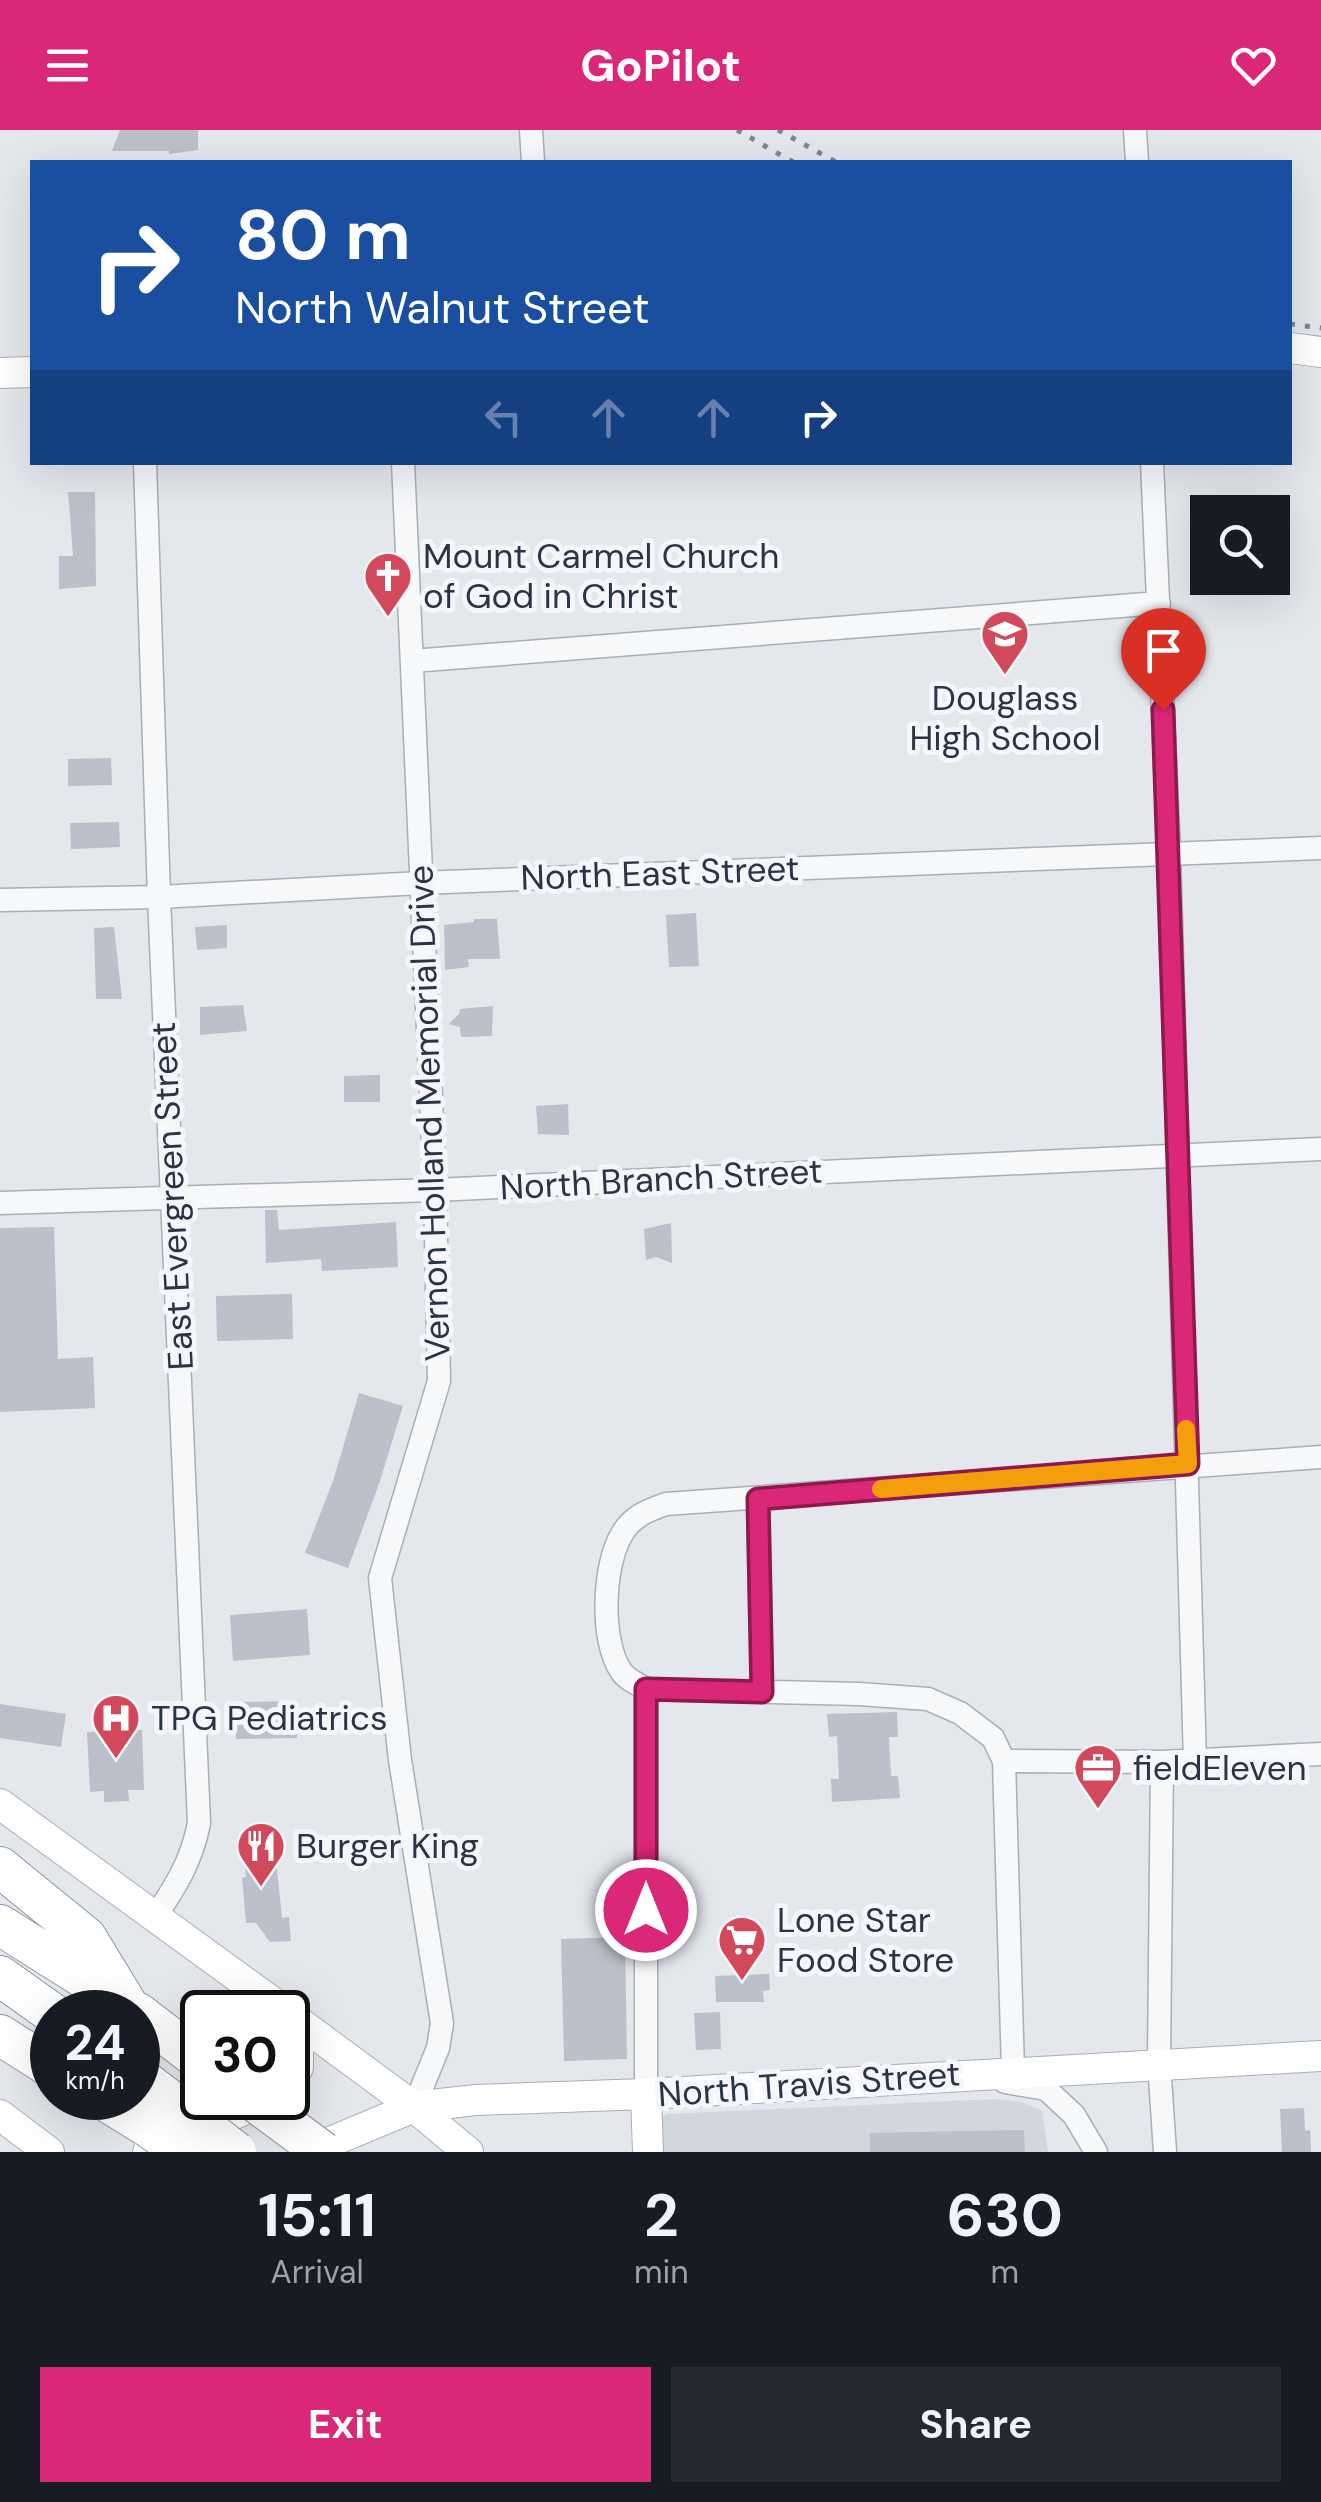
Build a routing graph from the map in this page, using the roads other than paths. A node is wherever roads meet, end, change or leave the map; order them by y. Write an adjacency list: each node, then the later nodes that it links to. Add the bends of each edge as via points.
1 (531, 130): 3 (street)
2 (1136, 130): 4 (street)
3 (533, 160)
4 (1137, 160)
5 (1292, 348): 6 (main road)
6 (1321, 352)
7 (30, 372): 8 (main road)
8 (0, 373)
9 (144, 465): 17 (street, East Evergreen Street)
10 (404, 465): 13 (street, Vernon Holland Memorial Drive)
11 (1152, 465): 12 (street)
12 (1159, 603): 13 (street); 15 (street)
13 (412, 661): 16 (street, Vernon Holland Memorial Drive)
14 (1321, 848): 15 (street, North East Street)
15 (1169, 853): 16 (street, North East Street); 20 (street)
16 (420, 883): 17 (street, North East Street); 21 (street, Vernon Holland Memorial Drive)
17 (159, 897): 18 (street, North East Street); 22 (street, East Evergreen Street)
18 (0, 900)
19 (1321, 1148): 20 (street, North Branch Street)
20 (1177, 1154): 21 (street, North Branch Street); 25 (street)
21 (435, 1190): 22 (street, North Branch Street); 52 (street, Vernon Holland Memorial Drive, via 439,1382 380,1578 400,1760 442,2023)
22 (173, 1198): 23 (street, North Branch Street); 35 (street, East Evergreen Street, via 200,1823 181,1879)
23 (0, 1203)
24 (1321, 1457): 25 (street)
25 (1188, 1464): 26 (street); 30 (street)
26 (758, 1499): 27 (street, via 666,1504 640,1514 622,1532 607,1594 610,1648 622,1674); 28 (street)
27 (646, 1689): 28 (street); 51 (street)
28 (762, 1692): 31 (street, via 928,1699 992,1738)
29 (1321, 1754): 30 (street)
30 (1195, 1761): 32 (street)
31 (1004, 1762): 32 (street); 49 (street)
32 (1162, 1762): 48 (street)
33 (0, 1804): 35 (main road)
34 (0, 1867): 39 (highway, via 86,1937)
35 (155, 1917): 40 (main road)
36 (0, 1925): 38 (highway)
37 (0, 1976): 41 (highway)
38 (102, 1990)
39 (121, 1990)
40 (255, 1990)
41 (30, 1997)
42 (160, 2030): 45 (highway)
43 (310, 2031): 52 (main road)
44 (0, 2035): 46 (highway)
45 (180, 2045)
46 (30, 2054)
47 (1321, 2056): 48 (main road, North Travis Street)
48 (1159, 2063): 49 (main road, North Travis Street); 65 (street)
49 (1013, 2072): 50 (main road, North Travis Street)
50 (962, 2074): 51 (main road, North Travis Street); 64 (street, via 1046,2089 1074,2115)
51 (646, 2094): 52 (main road, North Travis Street); 63 (main road)
52 (414, 2107): 60 (main road, North Travis Street); 62 (main road)
53 (0, 2115): 57 (main road)
54 (181, 2120): 56 (main road)
55 (279, 2120): 61 (highway, bridge)
56 (156, 2126): 58 (highway, bridge); 59 (highway, bridge)
57 (48, 2152)
58 (183, 2152)
59 (236, 2152)
60 (306, 2152)
61 (322, 2152)
62 (468, 2152)
63 (648, 2152)
64 (1096, 2152)
65 (1165, 2152)

